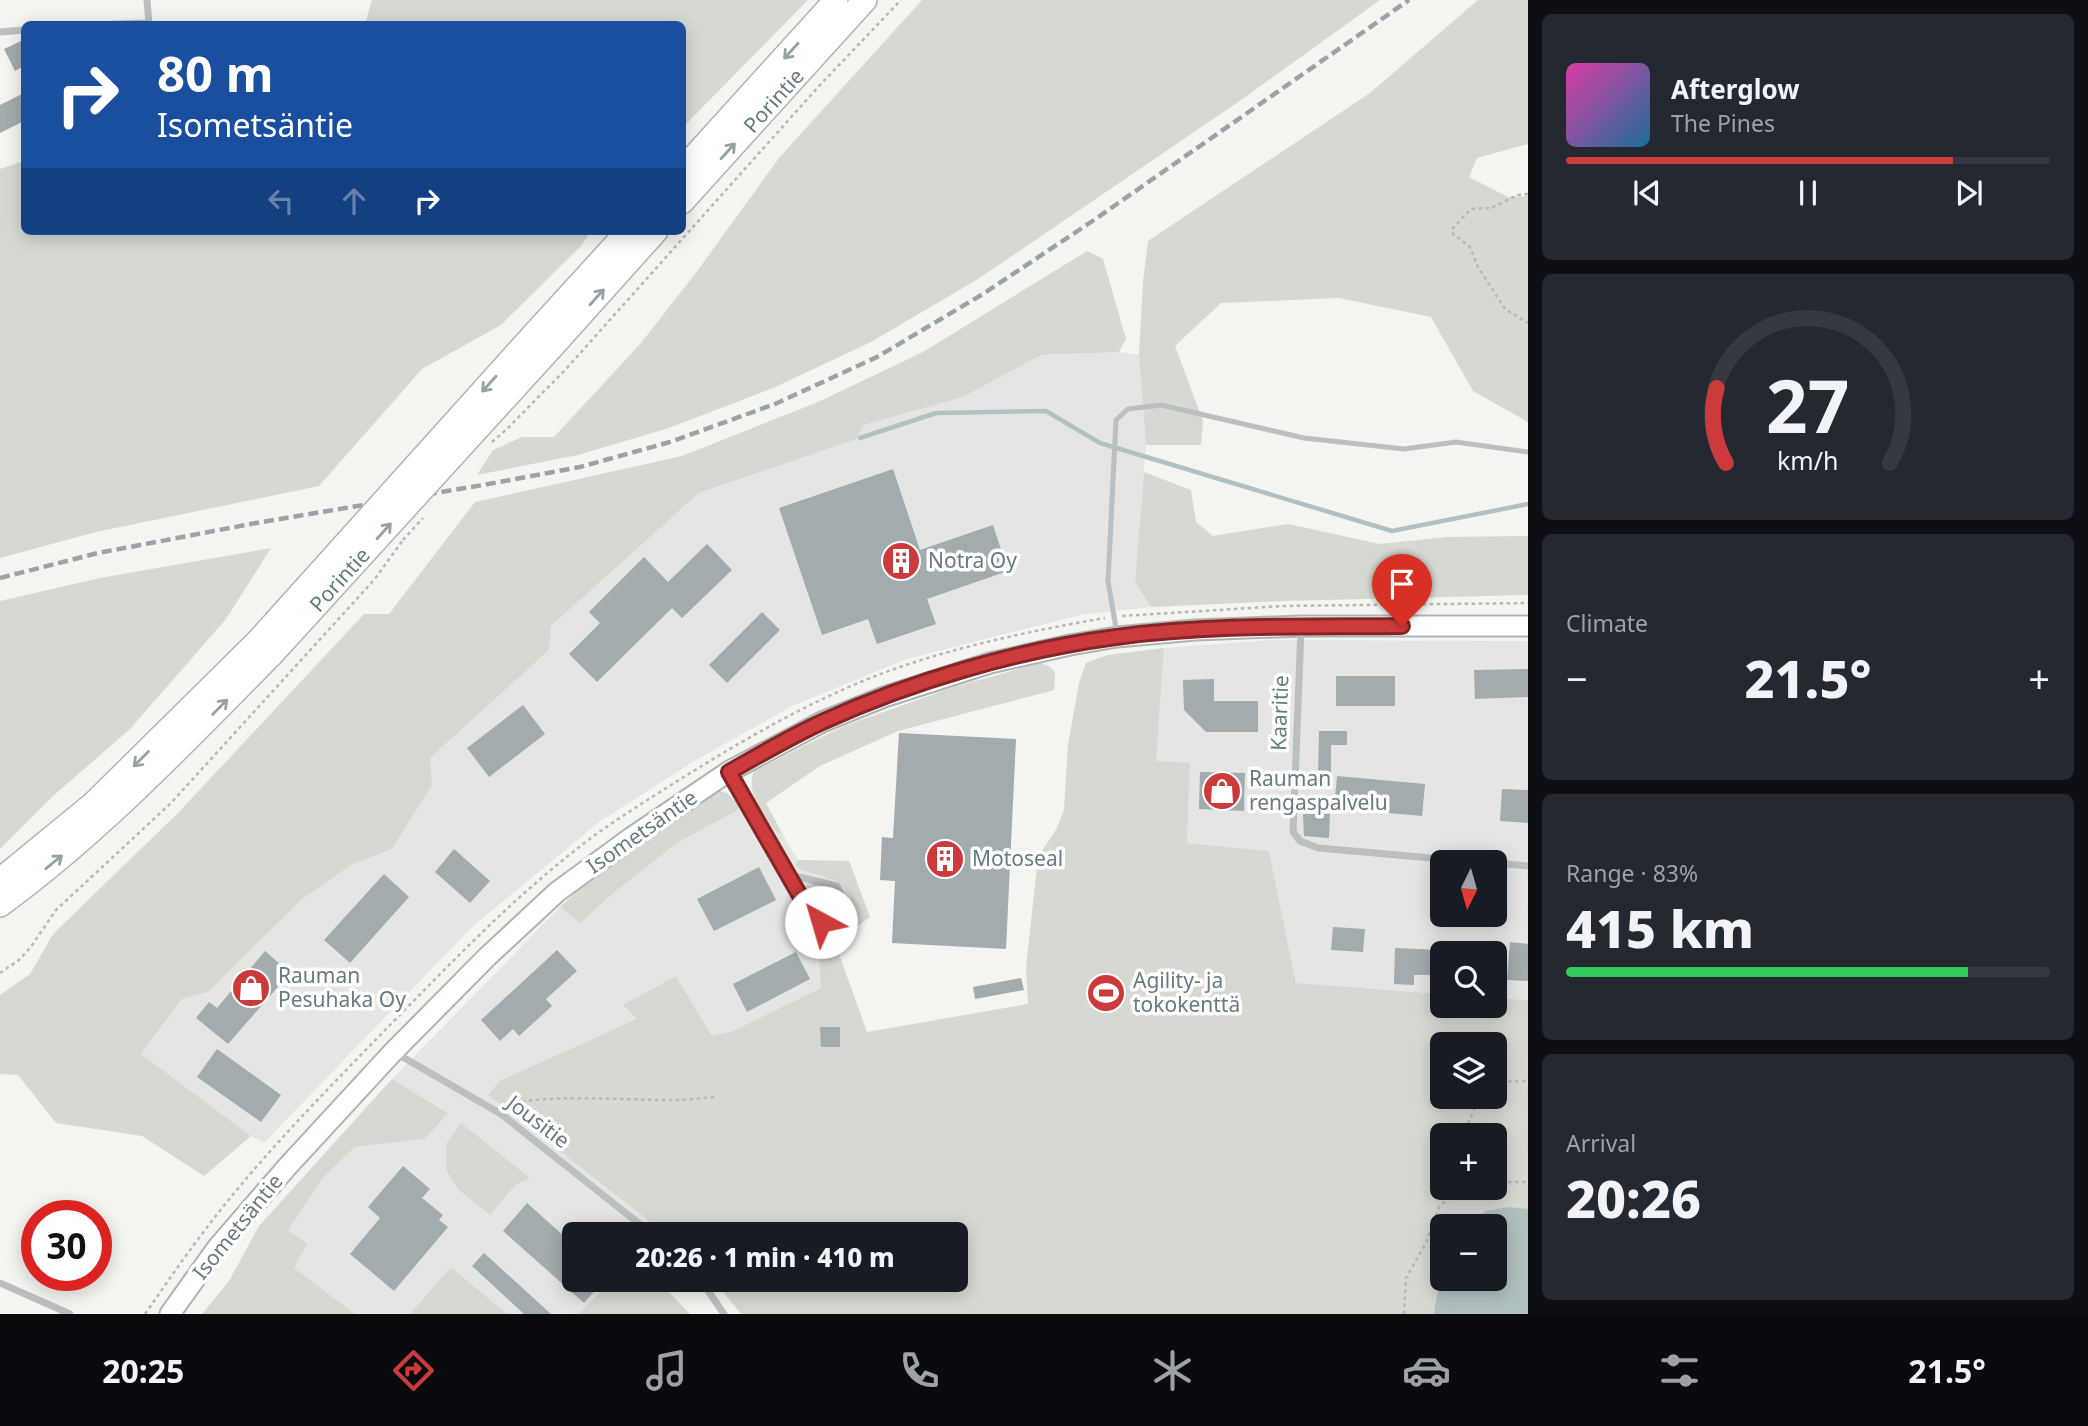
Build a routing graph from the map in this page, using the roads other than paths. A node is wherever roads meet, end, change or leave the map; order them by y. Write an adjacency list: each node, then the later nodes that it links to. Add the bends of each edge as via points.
1 (147, 0): 4 (street)
2 (836, 0): 7 (highway, Porintie, one-way to 7)
3 (865, 0): 8 (highway, Porintie, one-way to 3)
4 (149, 21)
5 (21, 30): 6 (street)
6 (0, 32)
7 (686, 166)
8 (686, 198)
9 (625, 235): 11 (highway, Porintie)
10 (652, 235): 11 (highway, Porintie, one-way to 10)
11 (543, 341): 16 (highway, Porintie, bridge)
12 (1528, 452): 15 (lane, via 1456,442 1404,449 1304,438 1161,405 1128,409 1116,420 1113,456 1108,581)
13 (1301, 626): 14 (main road, Isometsäntie); 15 (main road, Isometsäntie); 18 (street, Kaaritie, via 1293,832 1300,841 1318,848)
14 (1528, 626)
15 (1117, 637): 17 (main road, Isometsäntie, via 990,663 884,697 822,722)
16 (265, 648): 22 (highway, Porintie, one-way to 22, via 93,804); 23 (highway, Porintie, one-way to 16, via 148,779)
17 (729, 772): 21 (street); 24 (main road, Isometsäntie, via 557,892)
18 (1430, 858)
19 (1507, 864): 20 (street)
20 (1528, 866)
21 (790, 876): 21 (street, via 810,913 821,922 835,923 843,915 845,902 837,886)
22 (0, 880)
23 (0, 905)
24 (393, 1052): 25 (street, Jousitie, via 501,1114); 29 (main road, Isometsäntie, via 225,1239)
25 (637, 1222)
26 (0, 1283): 28 (street)
27 (708, 1292): 30 (street)
28 (70, 1314)
29 (170, 1314)
30 (724, 1314)

